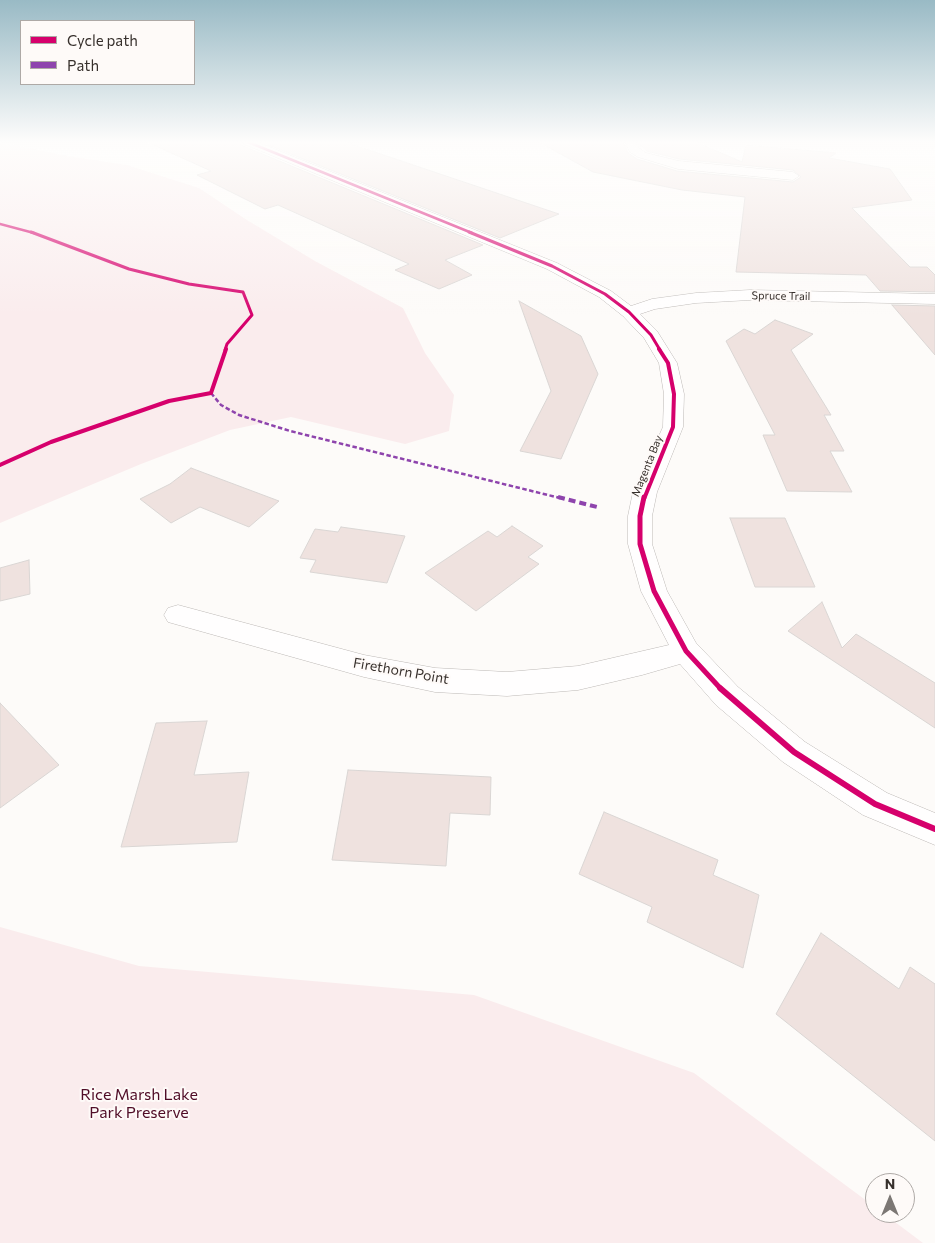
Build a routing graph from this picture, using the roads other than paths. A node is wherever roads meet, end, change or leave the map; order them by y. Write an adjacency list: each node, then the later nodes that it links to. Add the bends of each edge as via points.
1 (390, 200): 3 (street, Magenta Bay, via 552,266 605,294)
2 (935, 299): 3 (street, Spruce Trail, via 750,295 660,302)
3 (629, 312): 5 (street, Magenta Bay, via 651,335 668,363 674,394 673,427 645,492 640,516 640,544 654,591)
4 (178, 615): 5 (street, Firethorn Point, via 364,666 435,680 507,684 578,678 642,664)
5 (686, 650): 6 (street, Magenta Bay, via 727,696 794,752 874,804)
6 (935, 829)

